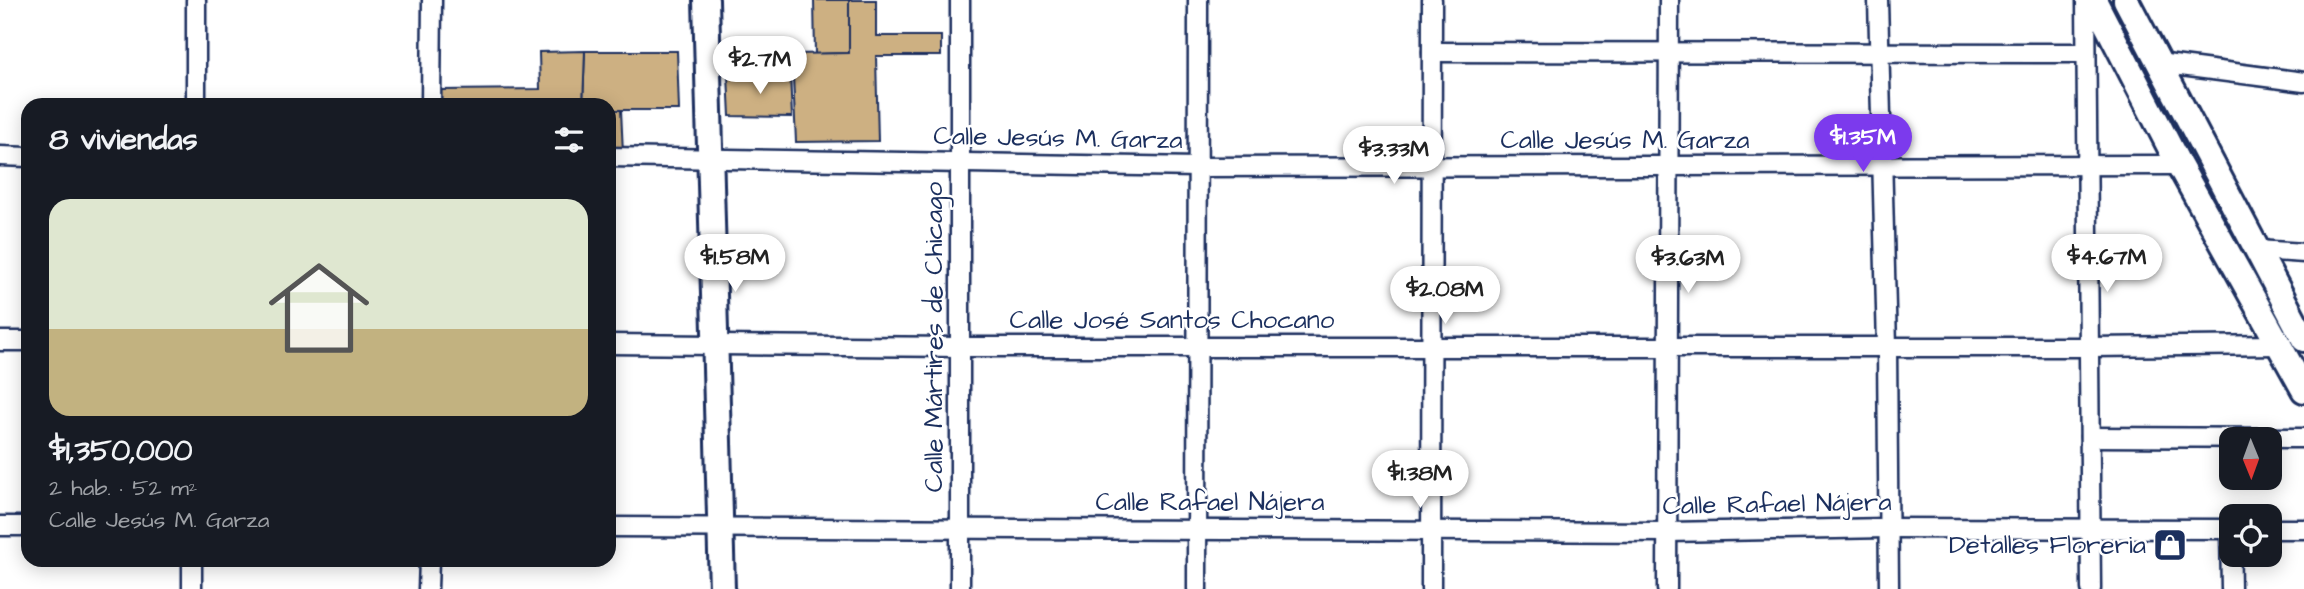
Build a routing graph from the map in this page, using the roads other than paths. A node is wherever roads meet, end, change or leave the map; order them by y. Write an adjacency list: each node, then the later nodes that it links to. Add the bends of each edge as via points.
1 (196, 0): 18 (street)
2 (432, 0): 19 (street)
3 (706, 0): 23 (main road)
4 (960, 0): 24 (street, Calle Mártires de Chicago)
5 (1198, 0): 29 (street)
6 (1432, 0): 12 (street)
7 (1670, 0): 13 (street)
8 (1878, 0): 14 (street)
9 (2085, 0): 15 (street)
10 (2094, 0): 25 (main road)
11 (2126, 0): 16 (main road)
12 (1432, 52): 13 (street); 26 (street)
13 (1669, 52): 14 (street); 27 (street)
14 (1879, 53): 15 (street); 30 (street)
15 (2085, 53): 28 (street)
16 (2158, 63): 17 (street); 31 (main road)
17 (2304, 82)
18 (196, 98)
19 (431, 98)
20 (0, 156): 21 (street)
21 (21, 156)
22 (616, 158): 23 (street, Calle Jesús M. Garza)
23 (709, 159): 24 (street, Calle Jesús M. Garza); 38 (main road)
24 (960, 162): 29 (street, Calle Jesús M. Garza); 40 (street, Calle Mártires de Chicago)
25 (2179, 165): 28 (street, Calle Jesús M. Garza); 35 (main road)
26 (1432, 166): 27 (street, Calle Jesús M. Garza); 29 (street, Calle Jesús M. Garza); 37 (street)
27 (1668, 166): 30 (street, Calle Jesús M. Garza); 41 (street)
28 (2086, 166): 30 (street, Calle Jesús M. Garza); 43 (street)
29 (1198, 167): 39 (street)
30 (1882, 167): 42 (street)
31 (2257, 250): 32 (street); 35 (main road)
32 (2304, 253)
33 (0, 341): 34 (street)
34 (21, 341)
35 (2292, 342): 43 (street, Calle José Santos Chocano); 44 (main road)
36 (616, 344): 38 (street, Calle José Santos Chocano)
37 (1432, 345): 39 (street, Calle José Santos Chocano); 41 (street, Calle José Santos Chocano); 54 (street)
38 (714, 346): 40 (street, Calle José Santos Chocano); 50 (main road)
39 (1199, 346): 40 (street, Calle José Santos Chocano); 52 (street)
40 (961, 347): 51 (street, Calle Mártires de Chicago)
41 (1668, 347): 42 (street, Calle José Santos Chocano); 59 (street)
42 (1887, 347): 43 (street, Calle José Santos Chocano); 53 (street)
43 (2089, 347): 45 (street)
44 (2304, 390)
45 (2090, 437): 46 (street); 55 (street)
46 (2304, 438)
47 (0, 526): 48 (street)
48 (21, 526)
49 (616, 527): 50 (street, Calle Rafael Nájera)
50 (720, 528): 51 (street, Calle Rafael Nájera); 65 (main road)
51 (961, 528): 52 (street, Calle Rafael Nájera); 66 (street, Calle Mártires de Chicago)
52 (1198, 528): 54 (street, Calle Rafael Nájera); 67 (street)
53 (1887, 528): 55 (street, Calle Rafael Nájera); 59 (street, Calle Rafael Nájera); 70 (street)
54 (1431, 529): 59 (street, Calle Rafael Nájera); 68 (street)
55 (2091, 529): 56 (street, Calle Rafael Nájera); 71 (street)
56 (2219, 529)
57 (2282, 529): 58 (street)
58 (2304, 529)
59 (1668, 532): 69 (street)
60 (192, 567): 63 (street)
61 (429, 567): 64 (street)
62 (2231, 567): 72 (street)
63 (192, 589)
64 (428, 589)
65 (722, 589)
66 (960, 589)
67 (1197, 589)
68 (1431, 589)
69 (1667, 589)
70 (1889, 589)
71 (2091, 589)
72 (2231, 589)

